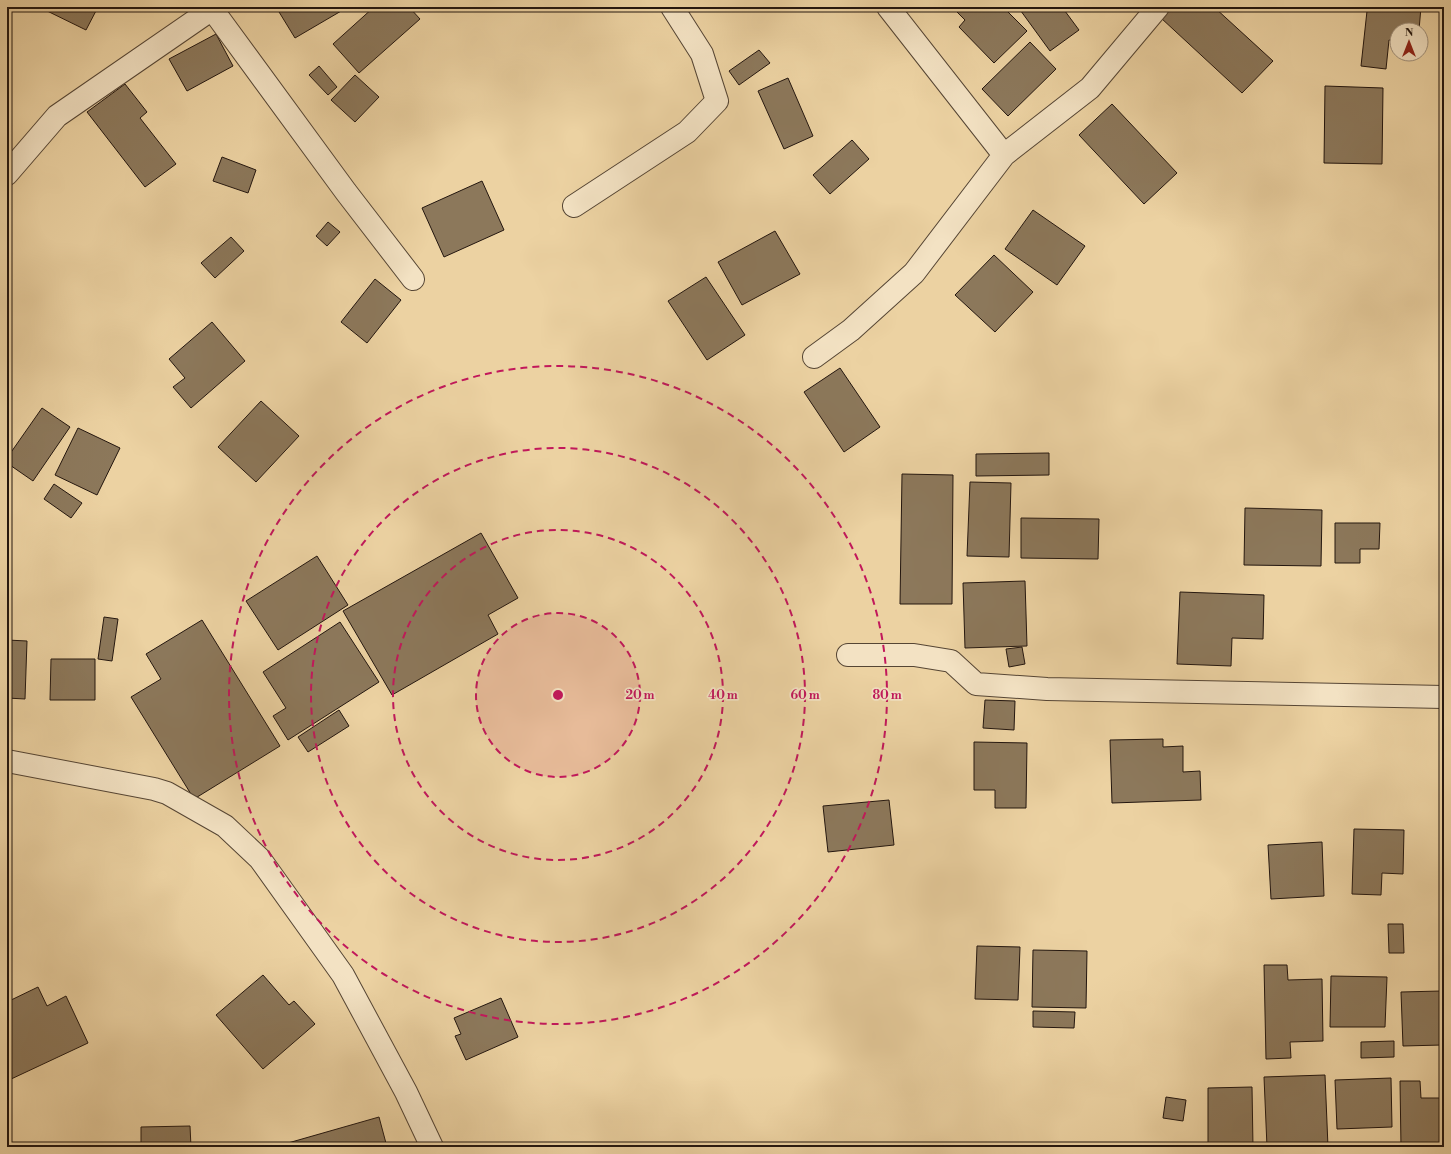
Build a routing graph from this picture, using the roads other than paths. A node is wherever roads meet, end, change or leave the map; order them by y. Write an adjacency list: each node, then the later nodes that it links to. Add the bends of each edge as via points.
1 (672, 7): 7 (street, via 702,54 717,101 687,132)
2 (888, 7): 5 (street)
3 (1158, 7): 5 (street, via 1090,88)
4 (213, 8): 6 (street, via 57,116); 8 (street, via 346,192)
5 (1004, 155): 9 (street, via 914,273 851,330)
6 (7, 174)
7 (574, 206)
8 (413, 279)
9 (814, 357)
10 (848, 655): 11 (street, via 914,655 951,661 976,684 1046,689)
11 (1444, 697)
12 (7, 761): 13 (street, via 154,789 167,793 225,826 260,859 343,975 406,1092)
13 (432, 1147)

